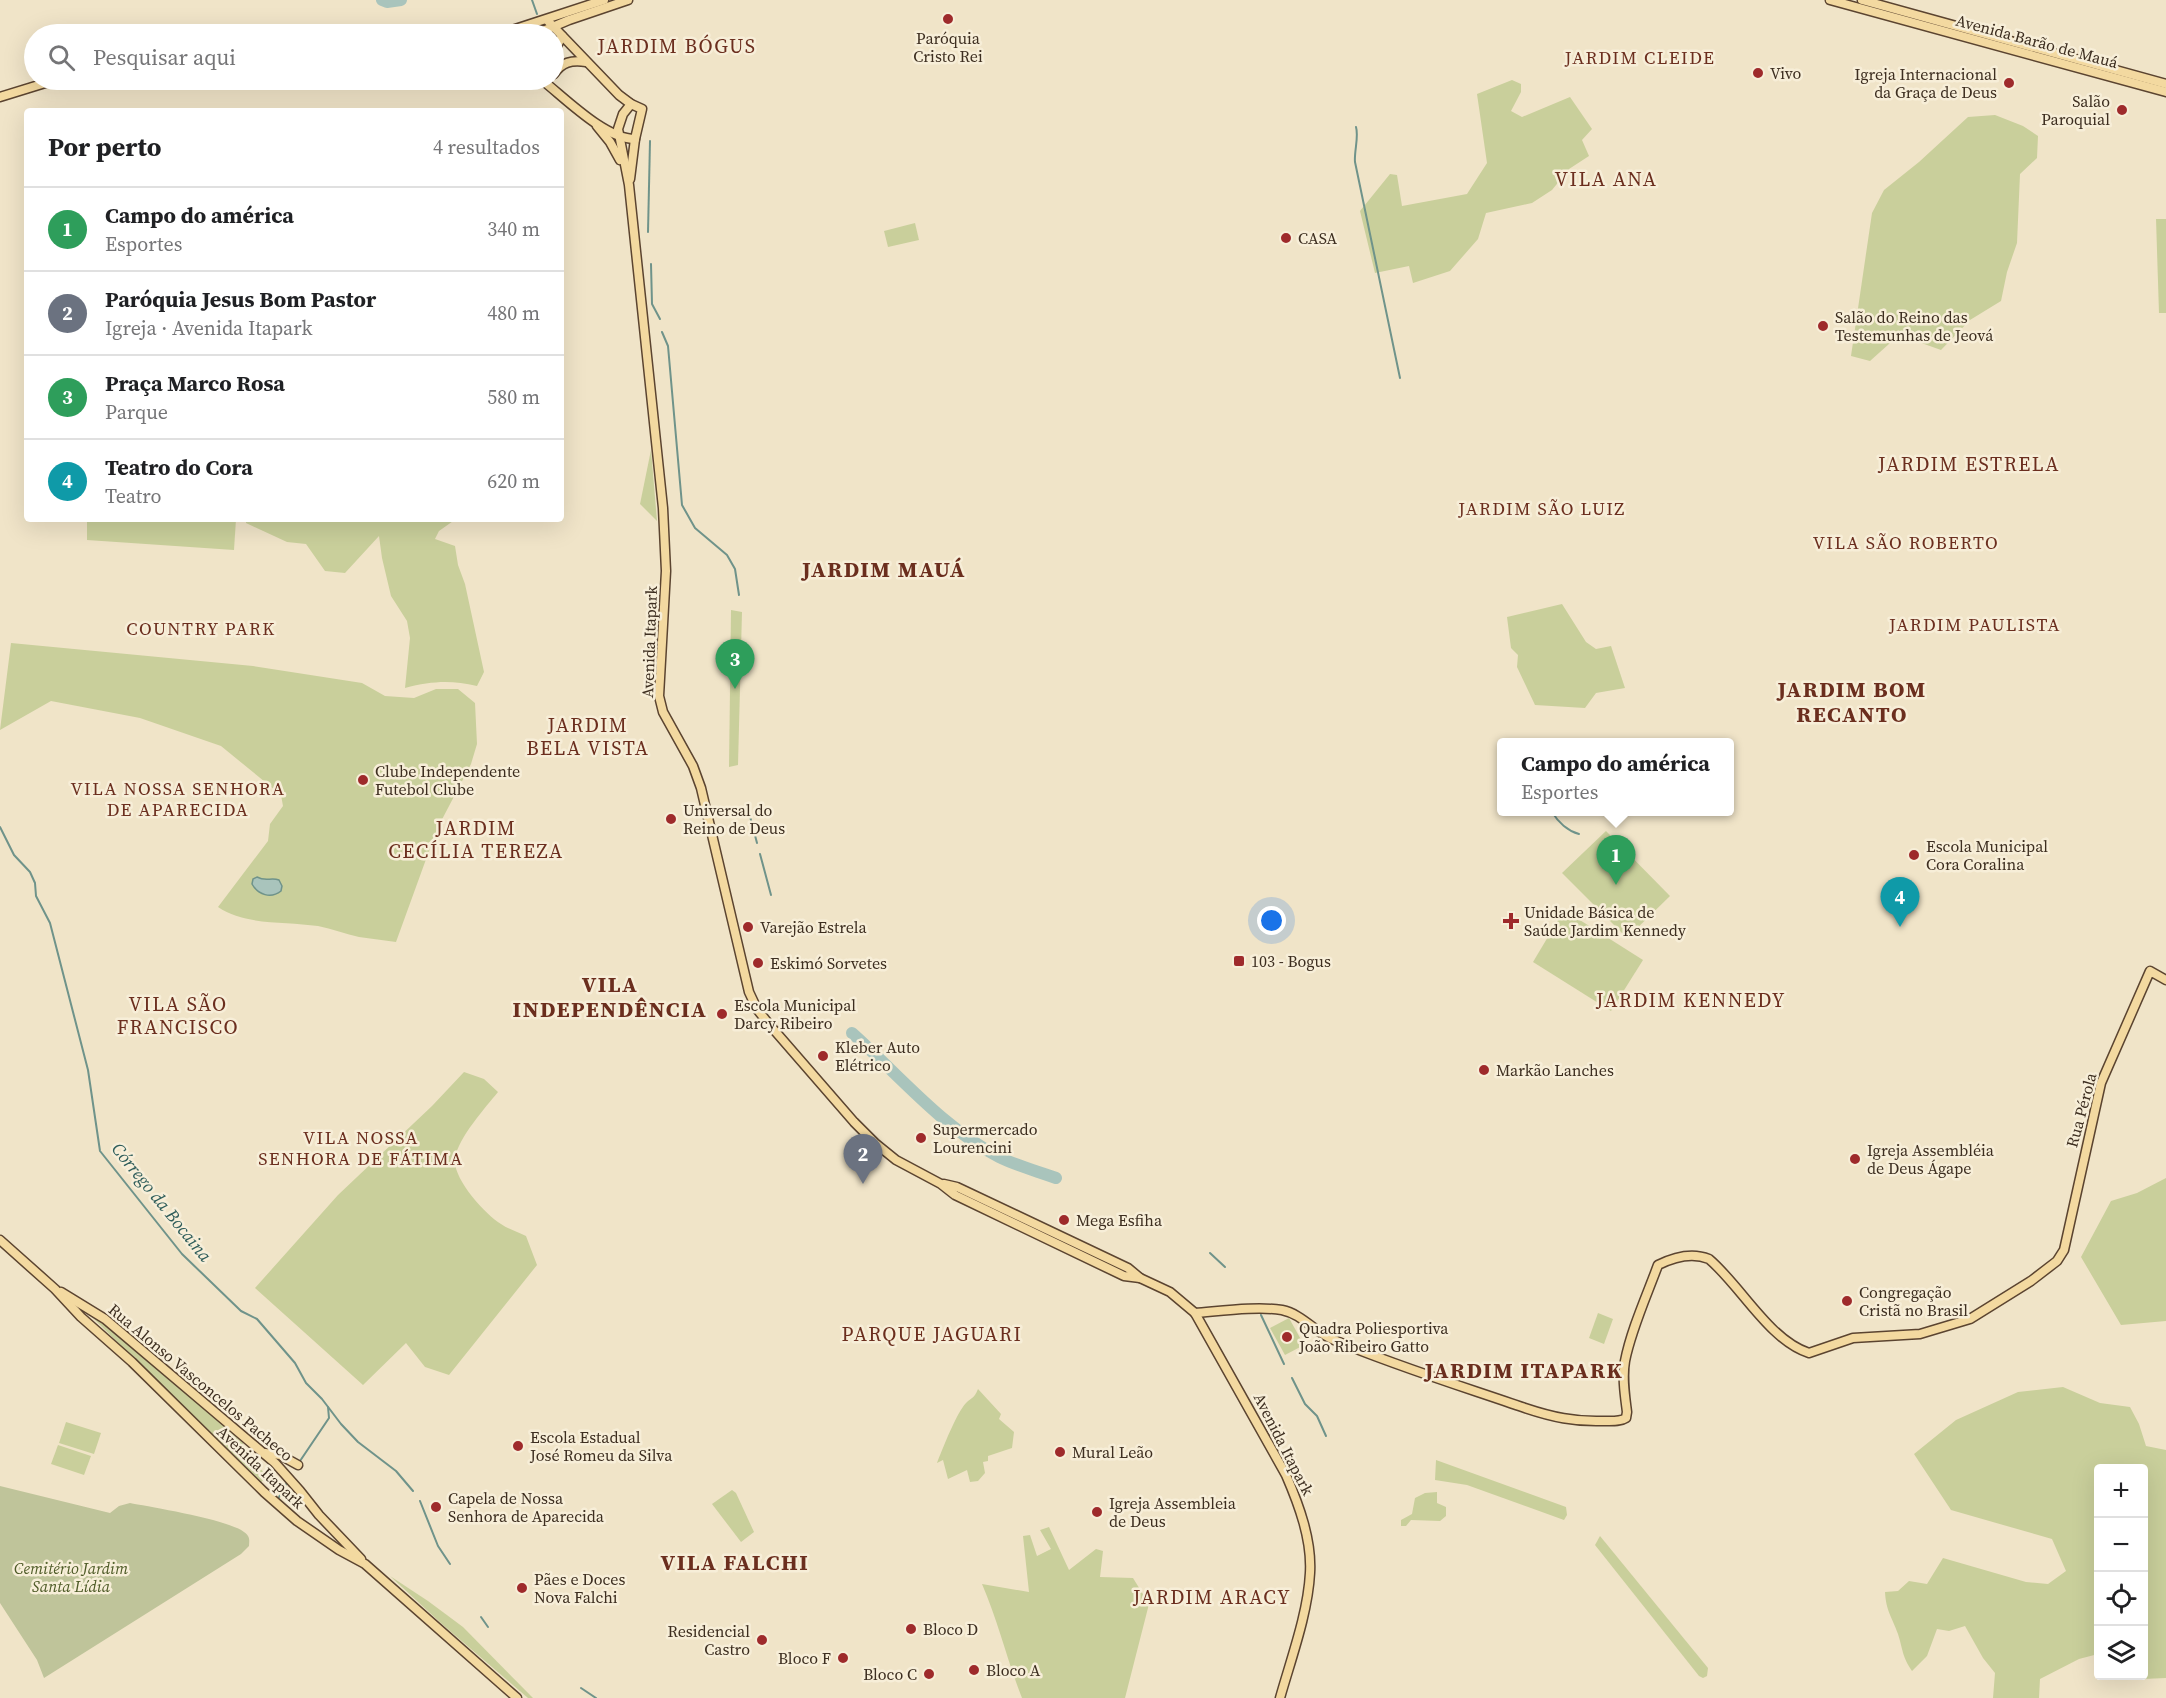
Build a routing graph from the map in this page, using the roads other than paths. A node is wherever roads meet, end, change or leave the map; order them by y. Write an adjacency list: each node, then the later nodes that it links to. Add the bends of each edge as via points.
1 (604, 0): 5 (main road)
2 (628, 0): 5 (main road)
3 (1830, 0): 11 (main road, Avenida Barão de Mauá, via 2154,88)
4 (1862, 0): 11 (main road, Avenida Barão de Mauá)
5 (550, 23): 6 (main road)
6 (540, 24)
7 (564, 38): 8 (main road)
8 (586, 62): 9 (main road); 16 (main road)
9 (564, 64)
10 (24, 84): 14 (main road)
11 (2166, 88)
12 (24, 90): 15 (main road)
13 (559, 90): 17 (main road)
14 (0, 92)
15 (0, 97)
16 (631, 104): 18 (main road, Avenida Itapark, via 619,122); 19 (main road, Avenida Itapark, via 642,109)
17 (591, 119): 18 (main road); 20 (main road)
18 (619, 136): 19 (main road); 20 (main road, Avenida Itapark)
19 (635, 139): 21 (main road, Avenida Itapark)
20 (626, 171): 21 (main road, Avenida Itapark)
21 (629, 185): 25 (main road, Avenida Itapark, via 663,508 666,561 659,696 701,788 749,992 757,1009 854,1122 885,1152 955,1195 1124,1276 1140,1278 1170,1292)
22 (2166, 980): 27 (main road, Rua Pérola, via 2150,971 2102,1083 2064,1250 2031,1281 1970,1319 1920,1334 1847,1339 1809,1353 1774,1329 1709,1259 1679,1257 1658,1265 1625,1361 1624,1420 1578,1422 1548,1416 1357,1349)
23 (0, 1240): 24 (main road, Avenida Itapark)
24 (55, 1289): 28 (main road, Rua Alonso Vasconcelos Pacheco, via 105,1319); 30 (main road, Avenida Itapark, via 264,1492 297,1521)
25 (1195, 1313): 27 (main road, via 1275,1310 1294,1314); 32 (main road, Avenida Itapark, via 1286,1475 1303,1520 1310,1571)
26 (1317, 1320): 27 (main road)
27 (1306, 1323)
28 (262, 1453): 29 (main road, via 280,1455); 30 (main road, Rua Alonso Vasconcelos Pacheco, via 285,1473)
29 (298, 1465)
30 (365, 1564): 31 (main road, Avenida Itapark)
31 (518, 1698)
32 (1280, 1698)

